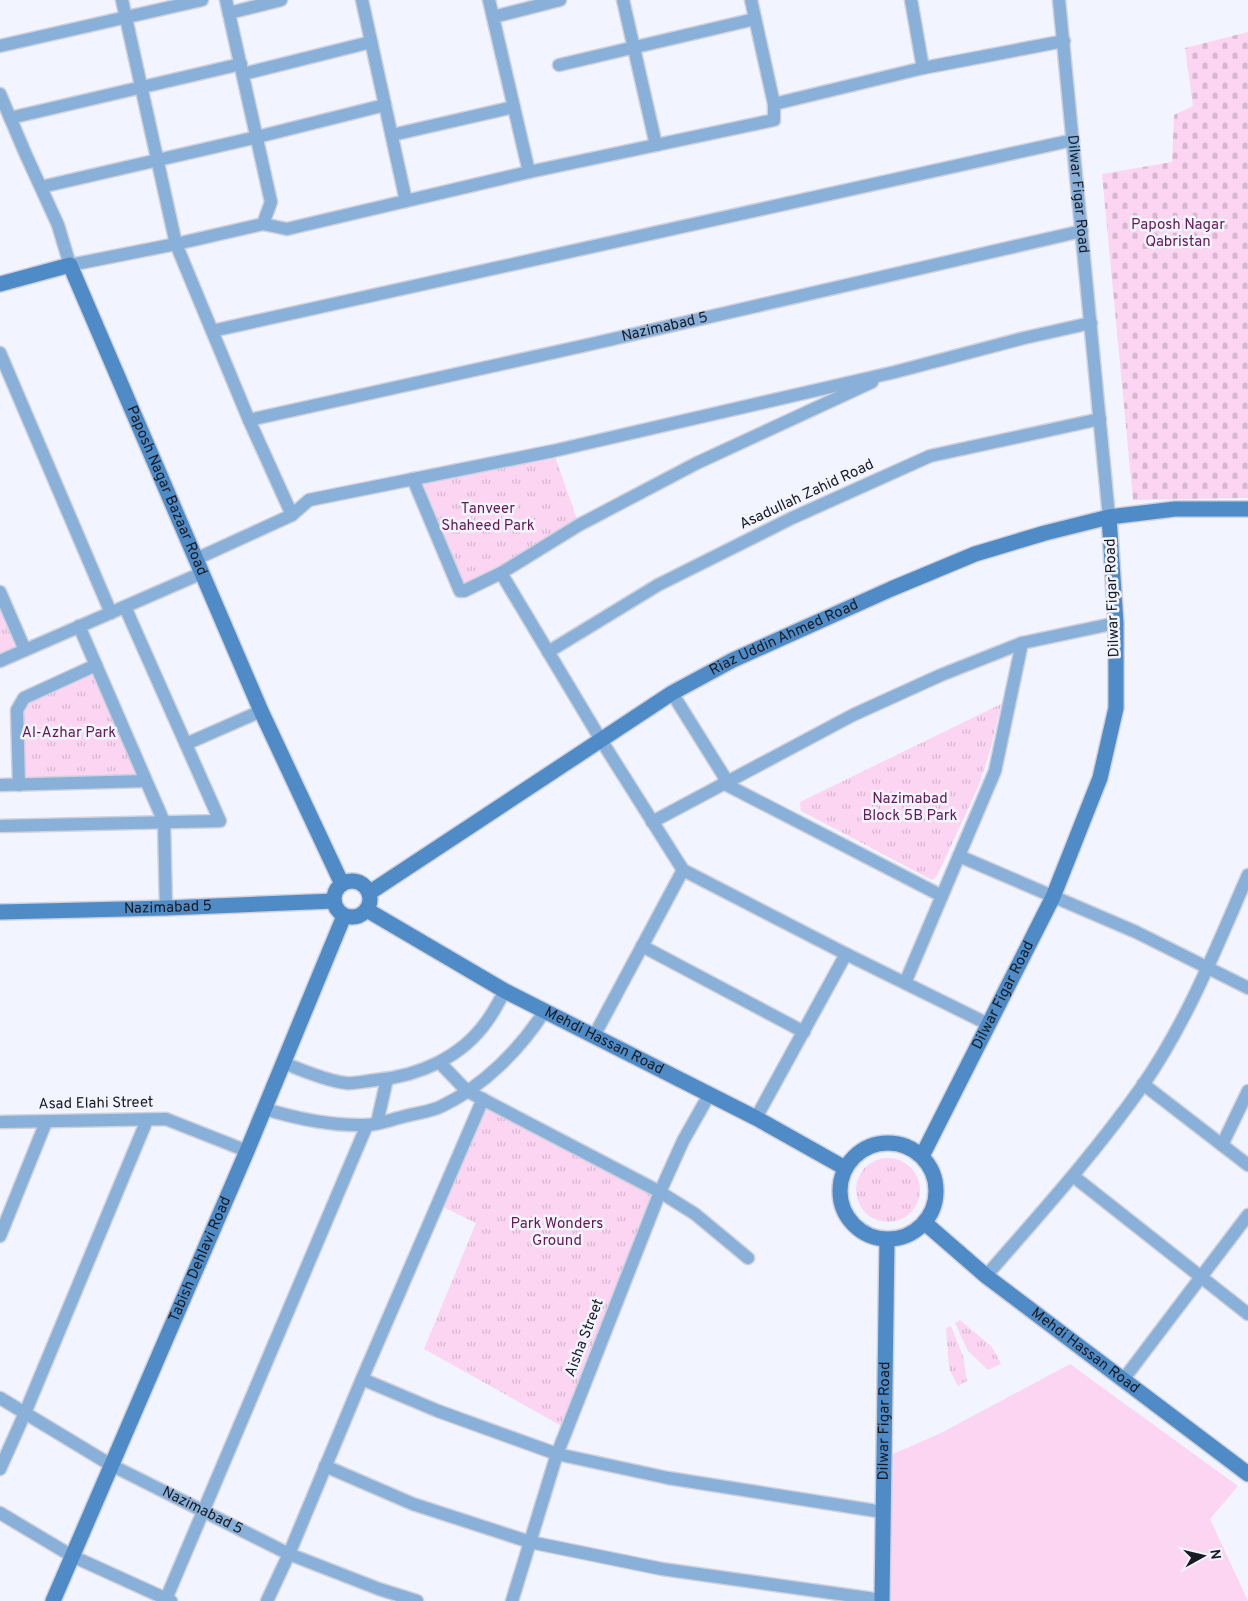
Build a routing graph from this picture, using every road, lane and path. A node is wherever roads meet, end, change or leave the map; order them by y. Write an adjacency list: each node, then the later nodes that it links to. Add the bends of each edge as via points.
1 (122, 0): 13 (street)
2 (202, 0): 13 (street)
3 (281, 0): 11 (street)
4 (362, 0): 16 (street)
5 (489, 0): 12 (street)
6 (560, 0): 12 (street)
7 (623, 0): 18 (street)
8 (912, 0): 20 (street)
9 (1059, 0): 15 (street, Dilwar Figar Road)
10 (754, 1): 14 (street)
11 (228, 6): 21 (street)
12 (493, 17): 26 (street)
13 (126, 18): 17 (street); 22 (street)
14 (755, 19): 18 (street); 24 (street)
15 (1064, 41): 20 (street); 30 (street, Dilwar Figar Road)
16 (371, 42): 21 (street); 25 (street)
17 (0, 46)
18 (634, 48): 19 (street); 31 (street)
19 (559, 65)
20 (923, 68): 24 (street)
21 (242, 69): 22 (street); 29 (street)
22 (141, 88): 27 (street); 32 (street)
23 (0, 94): 27 (street, Paposh Nagar Bazaar Road)
24 (774, 104): 31 (street, via 774,120)
25 (385, 105): 28 (street); 29 (street)
26 (514, 107): 28 (street); 33 (street)
27 (10, 118): 34 (street, Paposh Nagar Bazaar Road)
28 (392, 135): 35 (street)
29 (257, 137): 32 (street); 36 (street, via 272,202)
30 (1073, 140): 37 (street, Dilwar Figar Road); 42 (street)
31 (656, 145): 33 (street)
32 (157, 161): 34 (street); 38 (street)
33 (529, 172): 35 (street)
34 (41, 188): 39 (street, Paposh Nagar Bazaar Road, via 58,225)
35 (406, 201): 36 (street, via 288,229)
36 (263, 224): 38 (street)
37 (1082, 231): 41 (street, Dilwar Figar Road); 46 (street, Nazimabad 5)
38 (176, 244): 39 (street); 42 (street)
39 (70, 265): 40 (street); 51 (street, Paposh Nagar Bazaar Road)
40 (0, 284)
41 (1091, 323): 44 (street); 45 (street, Dilwar Figar Road)
42 (212, 331): 46 (street)
43 (0, 353): 55 (street)
44 (895, 372): 47 (street, via 553,451); 52 (street, via 697,462 579,525)
45 (1100, 419): 50 (street, Dilwar Figar Road); 60 (street, Asadullah Zahid Road, via 930,456 792,518 658,585)
46 (249, 420): 49 (street)
47 (413, 479): 49 (street, via 309,500); 52 (street, via 460,591)
48 (1248, 510): 50 (street, Riaz Uddin Ahmed Road, via 1175,509)
49 (292, 515): 51 (street)
50 (1109, 517): 56 (street, Dilwar Figar Road); 63 (street, Riaz Uddin Ahmed Road, via 974,554 733,660)
51 (199, 566): 54 (street); 64 (street, Paposh Nagar Bazaar Road)
52 (501, 573): 60 (street)
53 (0, 592): 59 (street)
54 (125, 607): 55 (street); 66 (street)
55 (111, 613): 57 (street)
56 (1116, 624): 58 (street); 80 (street, Dilwar Figar Road, via 1116,708 1100,778)
57 (79, 626): 59 (street); 62 (street)
58 (1022, 643): 68 (street, via 853,715); 74 (street, via 995,771)
59 (25, 650): 61 (street)
60 (548, 652): 65 (street)
61 (0, 661)
62 (96, 665): 67 (street); 70 (street, via 24,698 17,710)
63 (672, 693): 65 (street, Riaz Uddin Ahmed Road); 68 (street)
64 (260, 711): 66 (street); 77 (street, Paposh Nagar Bazaar Road)
65 (601, 740): 72 (street); 78 (street, Riaz Uddin Ahmed Road)
66 (186, 744): 71 (street, via 220,821)
67 (145, 781): 70 (street); 71 (street)
68 (725, 782): 72 (street); 79 (street)
69 (0, 785): 70 (street)
70 (19, 785)
71 (164, 822): 73 (street); 82 (street)
72 (652, 822): 75 (street)
73 (0, 826)
74 (959, 856): 79 (street); 80 (street)
75 (683, 870): 86 (street); 87 (street)
76 (1248, 875): 88 (street)
77 (342, 884): 78 (street, via 358,882); 81 (street, via 334,894)
78 (370, 893): 83 (street)
79 (942, 896): 89 (street)
80 (1053, 897): 88 (street, via 1136,932); 93 (street, Dilwar Figar Road)
81 (334, 900): 82 (street, Nazimabad 5); 85 (street)
82 (166, 908): 84 (street, Nazimabad 5)
83 (367, 910): 85 (street, via 357,917); 91 (street, Mehdi Hassan Road)
84 (0, 912)
85 (344, 916): 96 (street, Tabish Dehlavi Road)
86 (642, 946): 94 (street); 95 (street)
87 (846, 954): 89 (street); 94 (street)
88 (1207, 969): 90 (street); 99 (street, via 1178,1028)
89 (904, 983): 93 (street)
90 (1248, 988)
91 (504, 991): 92 (street, Mehdi Hassan Road); 97 (street, via 488,1021 473,1038)
92 (544, 1012): 95 (street, Mehdi Hassan Road); 100 (street, via 530,1034 506,1059)
93 (988, 1024): 112 (street, Dilwar Figar Road)
94 (804, 1032): 105 (street)
95 (594, 1036): 102 (street, Mehdi Hassan Road)
96 (284, 1063): 98 (street, via 346,1083); 104 (street, Tabish Dehlavi Road)
97 (440, 1063): 98 (street); 100 (street)
98 (387, 1079): 109 (street)
99 (1143, 1084): 110 (street); 115 (street)
100 (467, 1091): 103 (street); 109 (street, via 442,1107)
101 (1248, 1091): 110 (street)
102 (709, 1095): 105 (street, Mehdi Hassan Road); 116 (street, Aisha Street)
103 (482, 1098): 116 (street); 125 (street)
104 (264, 1109): 109 (street, via 300,1120); 111 (street, Tabish Dehlavi Road)
105 (756, 1118): 114 (street, Mehdi Hassan Road)
106 (147, 1120): 108 (street, Asad Elahi Street); 111 (street, Asad Elahi Street, via 166,1119); 128 (street)
107 (0, 1122): 108 (street, Asad Elahi Street)
108 (46, 1122): 119 (street)
109 (372, 1124): 134 (street)
110 (1222, 1144): 113 (street)
111 (247, 1151): 130 (street, Tabish Dehlavi Road)
112 (922, 1156): 114 (street, via 896,1143 879,1143 856,1155); 118 (street, via 934,1179 936,1196)
113 (1248, 1165)
114 (845, 1168): 120 (street, via 840,1181 840,1198 845,1214 867,1236)
115 (1073, 1176): 122 (street); 123 (street)
116 (660, 1192): 121 (street, via 694,1214); 129 (street, Aisha Street)
117 (1248, 1215): 123 (street)
118 (925, 1222): 120 (street, via 904,1237); 122 (street, Mehdi Hassan Road)
119 (0, 1236)
120 (887, 1240): 135 (street, Dilwar Figar Road)
121 (748, 1258)
122 (986, 1276): 126 (street, Mehdi Hassan Road)
123 (1200, 1277): 124 (street); 126 (street)
124 (1248, 1314)
125 (362, 1379): 129 (street, via 438,1411); 131 (street)
126 (1123, 1380): 133 (street, Mehdi Hassan Road)
127 (0, 1398): 128 (street, Nazimabad 5)
128 (25, 1413): 130 (street, Nazimabad 5); 132 (street)
129 (557, 1454): 135 (street, via 668,1478); 137 (street, Aisha Street)
130 (111, 1465): 134 (street, Nazimabad 5); 139 (street, Tabish Dehlavi Road)
131 (325, 1466): 137 (street, via 414,1504); 138 (street)
132 (0, 1469)
133 (1248, 1474)
134 (204, 1511): 138 (street, Nazimabad 5); 140 (street)
135 (883, 1512): 141 (street, Dilwar Figar Road)
136 (0, 1513): 139 (street)
137 (530, 1542): 141 (street, via 662,1569); 145 (street, Aisha Street)
138 (289, 1554): 143 (street); 144 (street, Nazimabad 5)
139 (72, 1556): 140 (street); 142 (street, Tabish Dehlavi Road)
140 (168, 1600)
141 (882, 1600)
142 (53, 1601)
143 (267, 1601)
144 (417, 1601)
145 (512, 1601)

